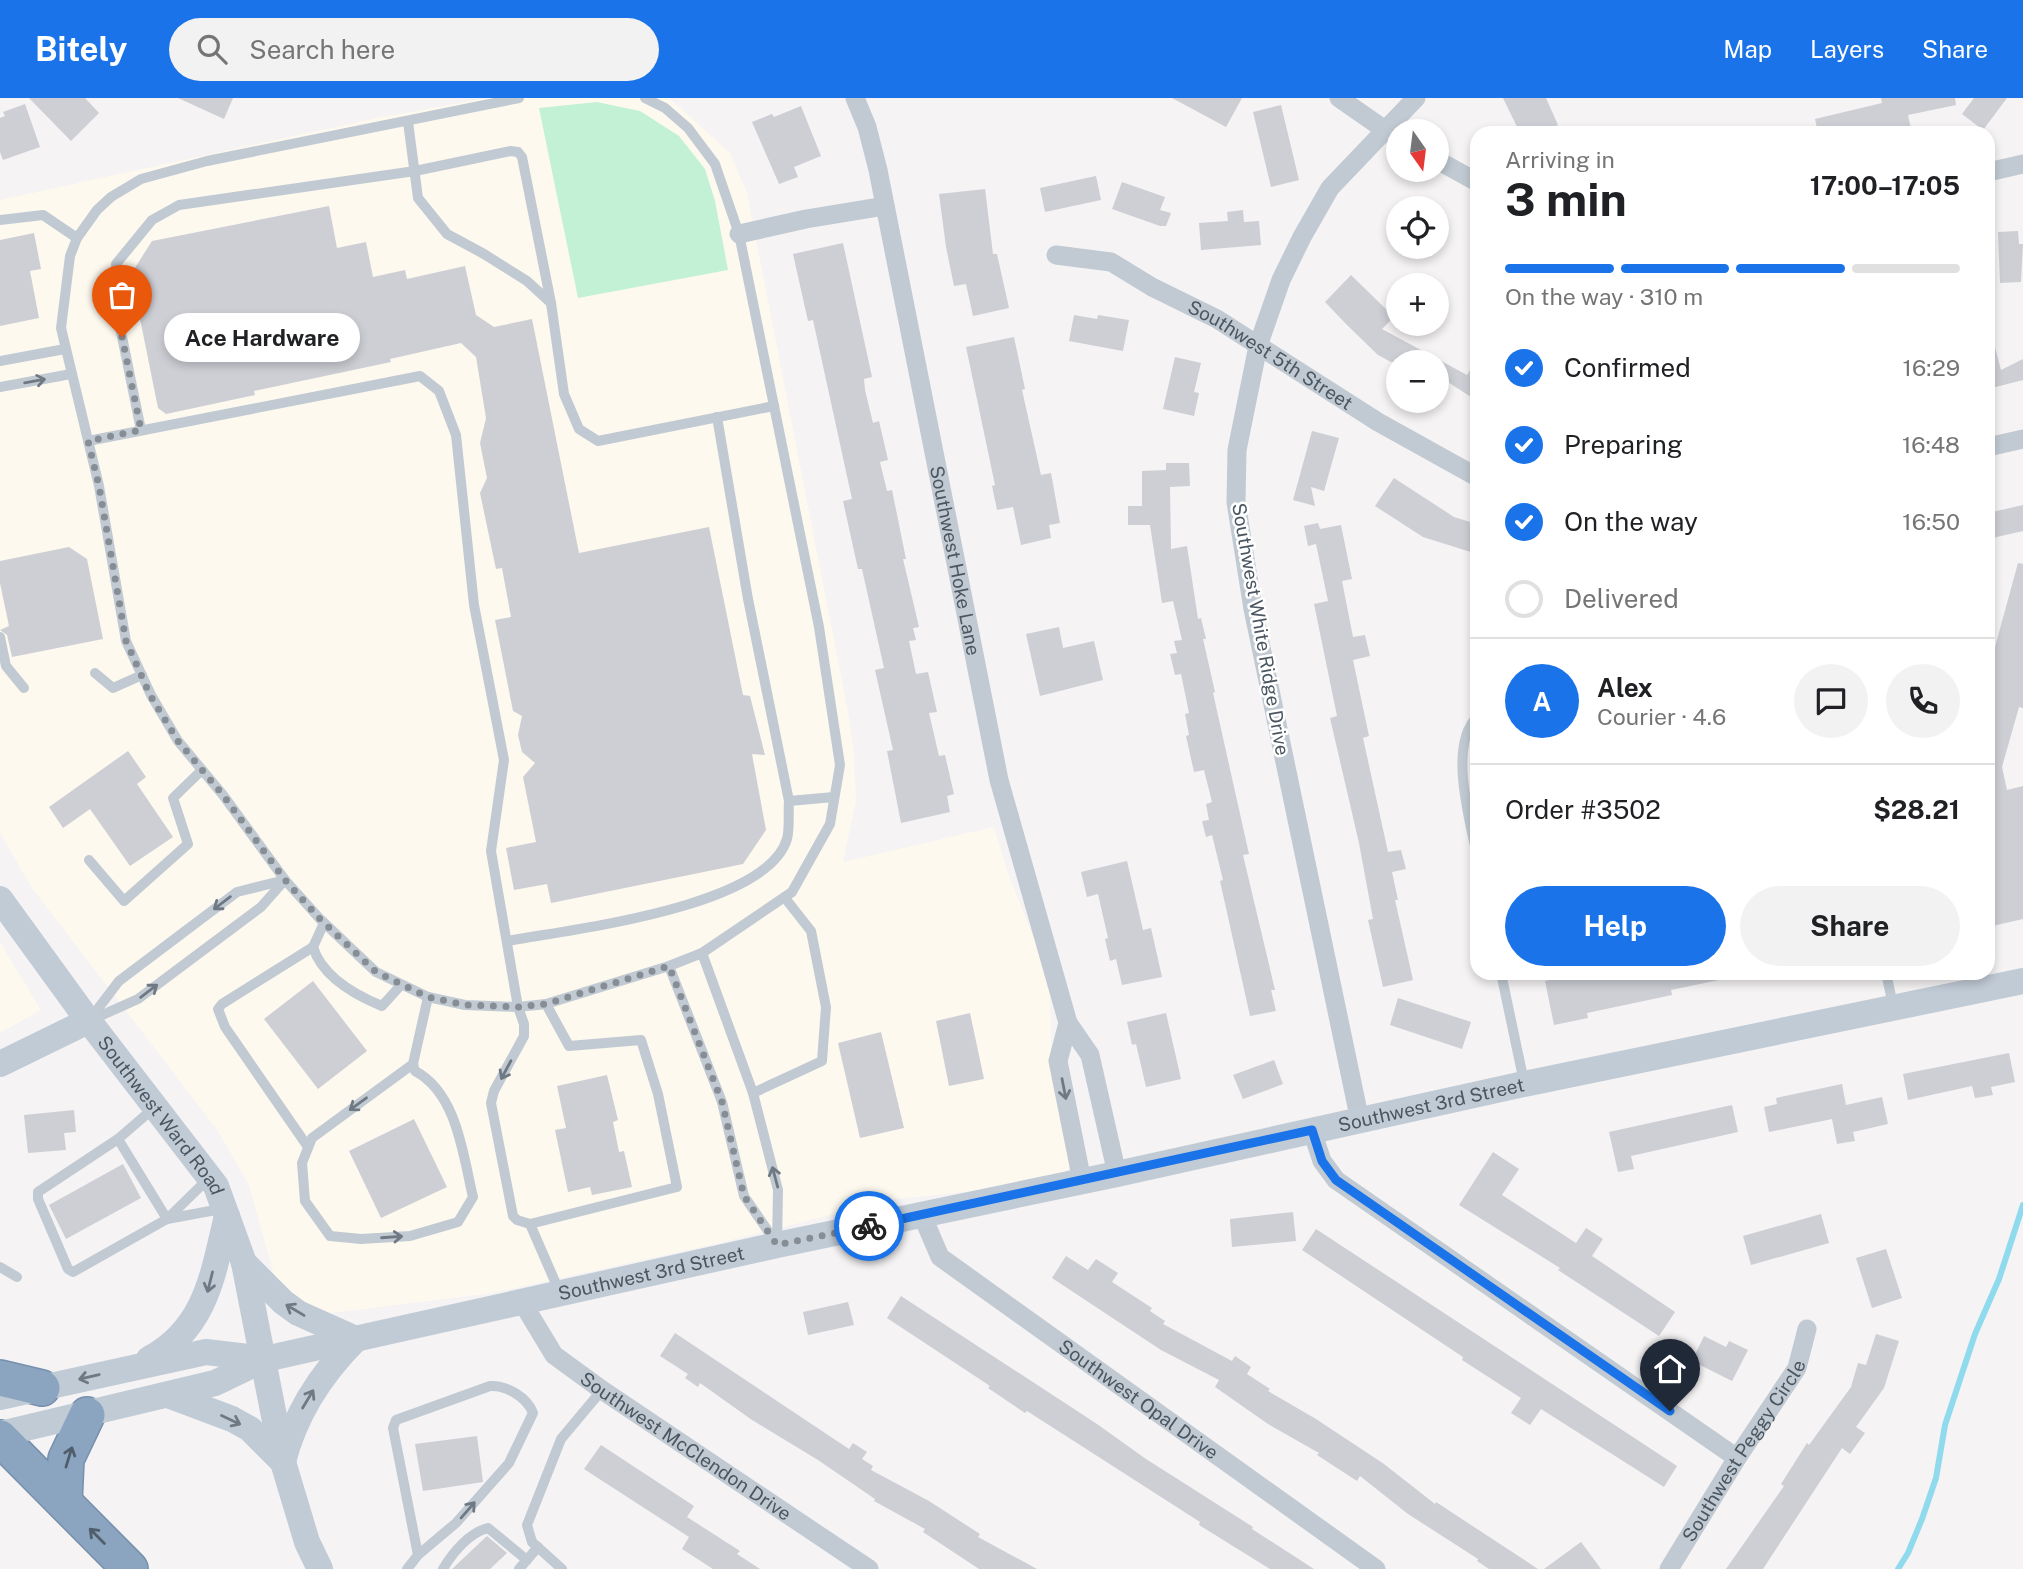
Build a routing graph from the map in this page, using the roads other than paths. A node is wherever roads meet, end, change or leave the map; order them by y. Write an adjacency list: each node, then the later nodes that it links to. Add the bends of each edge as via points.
1 (519, 98): 7 (lane)
2 (645, 98): 17 (lane, via 688,128 715,164)
3 (855, 98): 15 (street, Southwest Hoke Lane)
4 (1339, 98): 8 (street)
5 (1416, 98): 6 (street, Southwest White Ridge Drive)
6 (1402, 119)
7 (408, 122): 13 (lane); 18 (lane, via 207,160 141,179 97,210)
8 (1386, 131)
9 (1386, 140): 21 (street, Southwest White Ridge Drive, via 1330,188 1281,280)
10 (2023, 164): 12 (street)
11 (1449, 167): 14 (street)
12 (1995, 170)
13 (415, 171): 20 (lane, via 418,198 447,234 527,282); 20 (lane, via 518,152); 28 (lane, via 180,205 152,220 116,264 117,312)
14 (1470, 178)
15 (885, 206): 17 (street); 60 (street, Southwest Hoke Lane, via 999,780)
16 (0, 220): 18 (lane, via 43,215)
17 (739, 234): 26 (lane)
18 (77, 239): 22 (lane, via 70,256 61,328)
19 (1056, 256): 21 (street, Southwest 5th Street, via 1111,262)
20 (551, 303): 27 (lane, via 564,394 579,429 598,441)
21 (1258, 346): 32 (street, Southwest 5th Street); 66 (street, Southwest White Ridge Drive, via 1237,450 1236,502 1253,609)
22 (65, 349): 23 (lane); 24 (lane)
23 (0, 361)
24 (71, 374): 25 (lane, one-way to 24); 30 (lane)
25 (0, 387)
26 (774, 405): 27 (lane); 39 (lane, via 819,627 840,765)
27 (717, 417): 40 (lane)
28 (141, 430): 30 (lane); 47 (lane, via 420,376 439,391 456,435 474,605 504,760 491,851)
29 (2023, 439): 31 (street)
30 (88, 441): 35 (lane, via 126,641)
31 (1995, 445)
32 (1470, 473)
33 (0, 637): 36 (lane, via 6,666)
34 (95, 673): 35 (lane, via 113,688)
35 (142, 675): 38 (lane, via 178,741)
36 (24, 688)
37 (1470, 729): 41 (lane, via 1462,762)
38 (202, 770): 42 (lane, via 173,798 188,844 124,901); 43 (lane)
39 (834, 797): 40 (lane); 44 (lane, via 830,824)
40 (789, 801): 47 (lane, via 787,839 768,868 722,894 674,910)
41 (1470, 820)
42 (89, 860)
43 (285, 880): 46 (lane); 59 (lane, one-way to 43, via 138,999 261,907); 59 (lane, one-way to 59, via 237,892 119,981)
44 (785, 898): 49 (lane); 64 (lane, via 811,930 826,1007 822,1061)
45 (4, 912): 59 (main road, Southwest Ward Road)
46 (324, 923): 48 (lane); 54 (lane, via 376,972)
47 (508, 941): 57 (lane)
48 (313, 947): 54 (lane, via 318,962 368,1000 382,1006); 69 (lane, via 218,1009 225,1027)
49 (702, 953): 50 (lane); 64 (lane)
50 (669, 966): 56 (lane); 77 (lane, via 722,1102 744,1196)
51 (1502, 980): 63 (lane)
52 (1888, 980): 58 (lane)
53 (2023, 981): 58 (main road, Southwest 3rd Street)
54 (401, 985): 55 (lane)
55 (428, 997): 57 (lane, via 465,1005); 62 (lane)
56 (546, 1004): 57 (lane); 76 (lane, via 569,1046 641,1040 658,1094 677,1187)
57 (518, 1007): 76 (lane, one-way to 76, via 524,1036 491,1103 513,1216)
58 (1894, 1009): 63 (main road, Southwest 3rd Street)
59 (89, 1021): 61 (main road); 65 (main road, Southwest Ward Road)
60 (1068, 1023): 70 (street, Southwest Hoke Lane, via 1090,1055); 72 (street, one-way to 72, via 1058,1061)
61 (0, 1064)
62 (413, 1064): 69 (lane, one-way to 69, via 312,1138); 69 (lane, one-way to 62, via 302,1163 305,1201 330,1236 410,1236 458,1222 473,1197 462,1150 447,1102)
63 (1524, 1084): 66 (main road, Southwest 3rd Street)
64 (753, 1093): 77 (lane, one-way to 64, via 778,1190)
65 (155, 1107): 68 (lane); 71 (main road, Southwest Ward Road)
66 (1360, 1121): 67 (main road, Southwest 3rd Street)
67 (1312, 1130): 70 (main road, Southwest 3rd Street); 94 (street, via 1322,1161 1336,1180)
68 (118, 1139): 75 (lane); 75 (lane, via 38,1192 68,1269 73,1272)
69 (309, 1147)
70 (1117, 1174): 72 (main road, Southwest 3rd Street)
71 (209, 1178): 73 (main road, Southwest Ward Road); 75 (lane)
72 (1082, 1181): 74 (main road, Southwest 3rd Street)
73 (225, 1212): 75 (lane); 78 (main road, Southwest Ward Road); 86 (main road, one-way to 86, via 208,1294 192,1321 165,1350)
74 (922, 1215): 77 (main road, Southwest 3rd Street); 107 (street, Southwest Opal Drive, via 940,1257)
75 (167, 1219)
76 (530, 1224): 81 (lane)
77 (777, 1245): 81 (main road, Southwest 3rd Street)
78 (244, 1263): 84 (main road, one-way to 78, via 298,1313); 85 (main road, Southwest Ward Road)
79 (0, 1267): 80 (lane)
80 (17, 1277)
81 (560, 1294): 82 (main road, Southwest 3rd Street)
82 (522, 1302): 84 (main road, Southwest 3rd Street); 89 (street, Southwest McClendon Drive, via 554,1355)
83 (1807, 1329): 94 (street, Southwest Peggy Circle, via 1797,1368)
84 (356, 1339): 85 (main road, Southwest 3rd Street); 95 (main road, one-way to 84, via 306,1402 334,1361)
85 (265, 1359): 86 (main road, Southwest 3rd Street, via 206,1352); 90 (main road, Southwest 3rd Street, via 215,1383); 95 (main road, Southwest Ward Road)
86 (136, 1365): 88 (main road, Southwest 3rd Street, one-way to 88)
87 (0, 1378): 88 (highway)
88 (41, 1388): 91 (main road, Southwest 3rd Street)
89 (602, 1390): 97 (lane, via 561,1439 527,1525); 106 (street, Southwest McClendon Drive)
90 (168, 1395): 92 (main road, Southwest 3rd Street); 95 (main road, one-way to 95, via 250,1429)
91 (0, 1397)
92 (87, 1415): 93 (main road, Southwest 3rd Street); 96 (highway, one-way to 92, via 66,1459)
93 (0, 1436): 96 (highway)
94 (1737, 1458): 108 (street, Southwest Peggy Circle)
95 (283, 1462): 101 (main road, Southwest Ward Road)
96 (64, 1502): 100 (highway, one-way to 96)
97 (538, 1547): 99 (lane); 105 (lane)
98 (418, 1555): 98 (lane, one-way to 98, via 456,1523 509,1463 534,1413 530,1403 501,1386 490,1386 396,1420 393,1428); 102 (lane)
99 (527, 1560): 103 (lane, via 488,1528 476,1531); 104 (lane)
100 (130, 1569)
101 (320, 1569)
102 (407, 1569)
103 (443, 1569)
104 (519, 1569)
105 (562, 1569)
106 (869, 1569)
107 (1376, 1569)
108 (1669, 1569)

